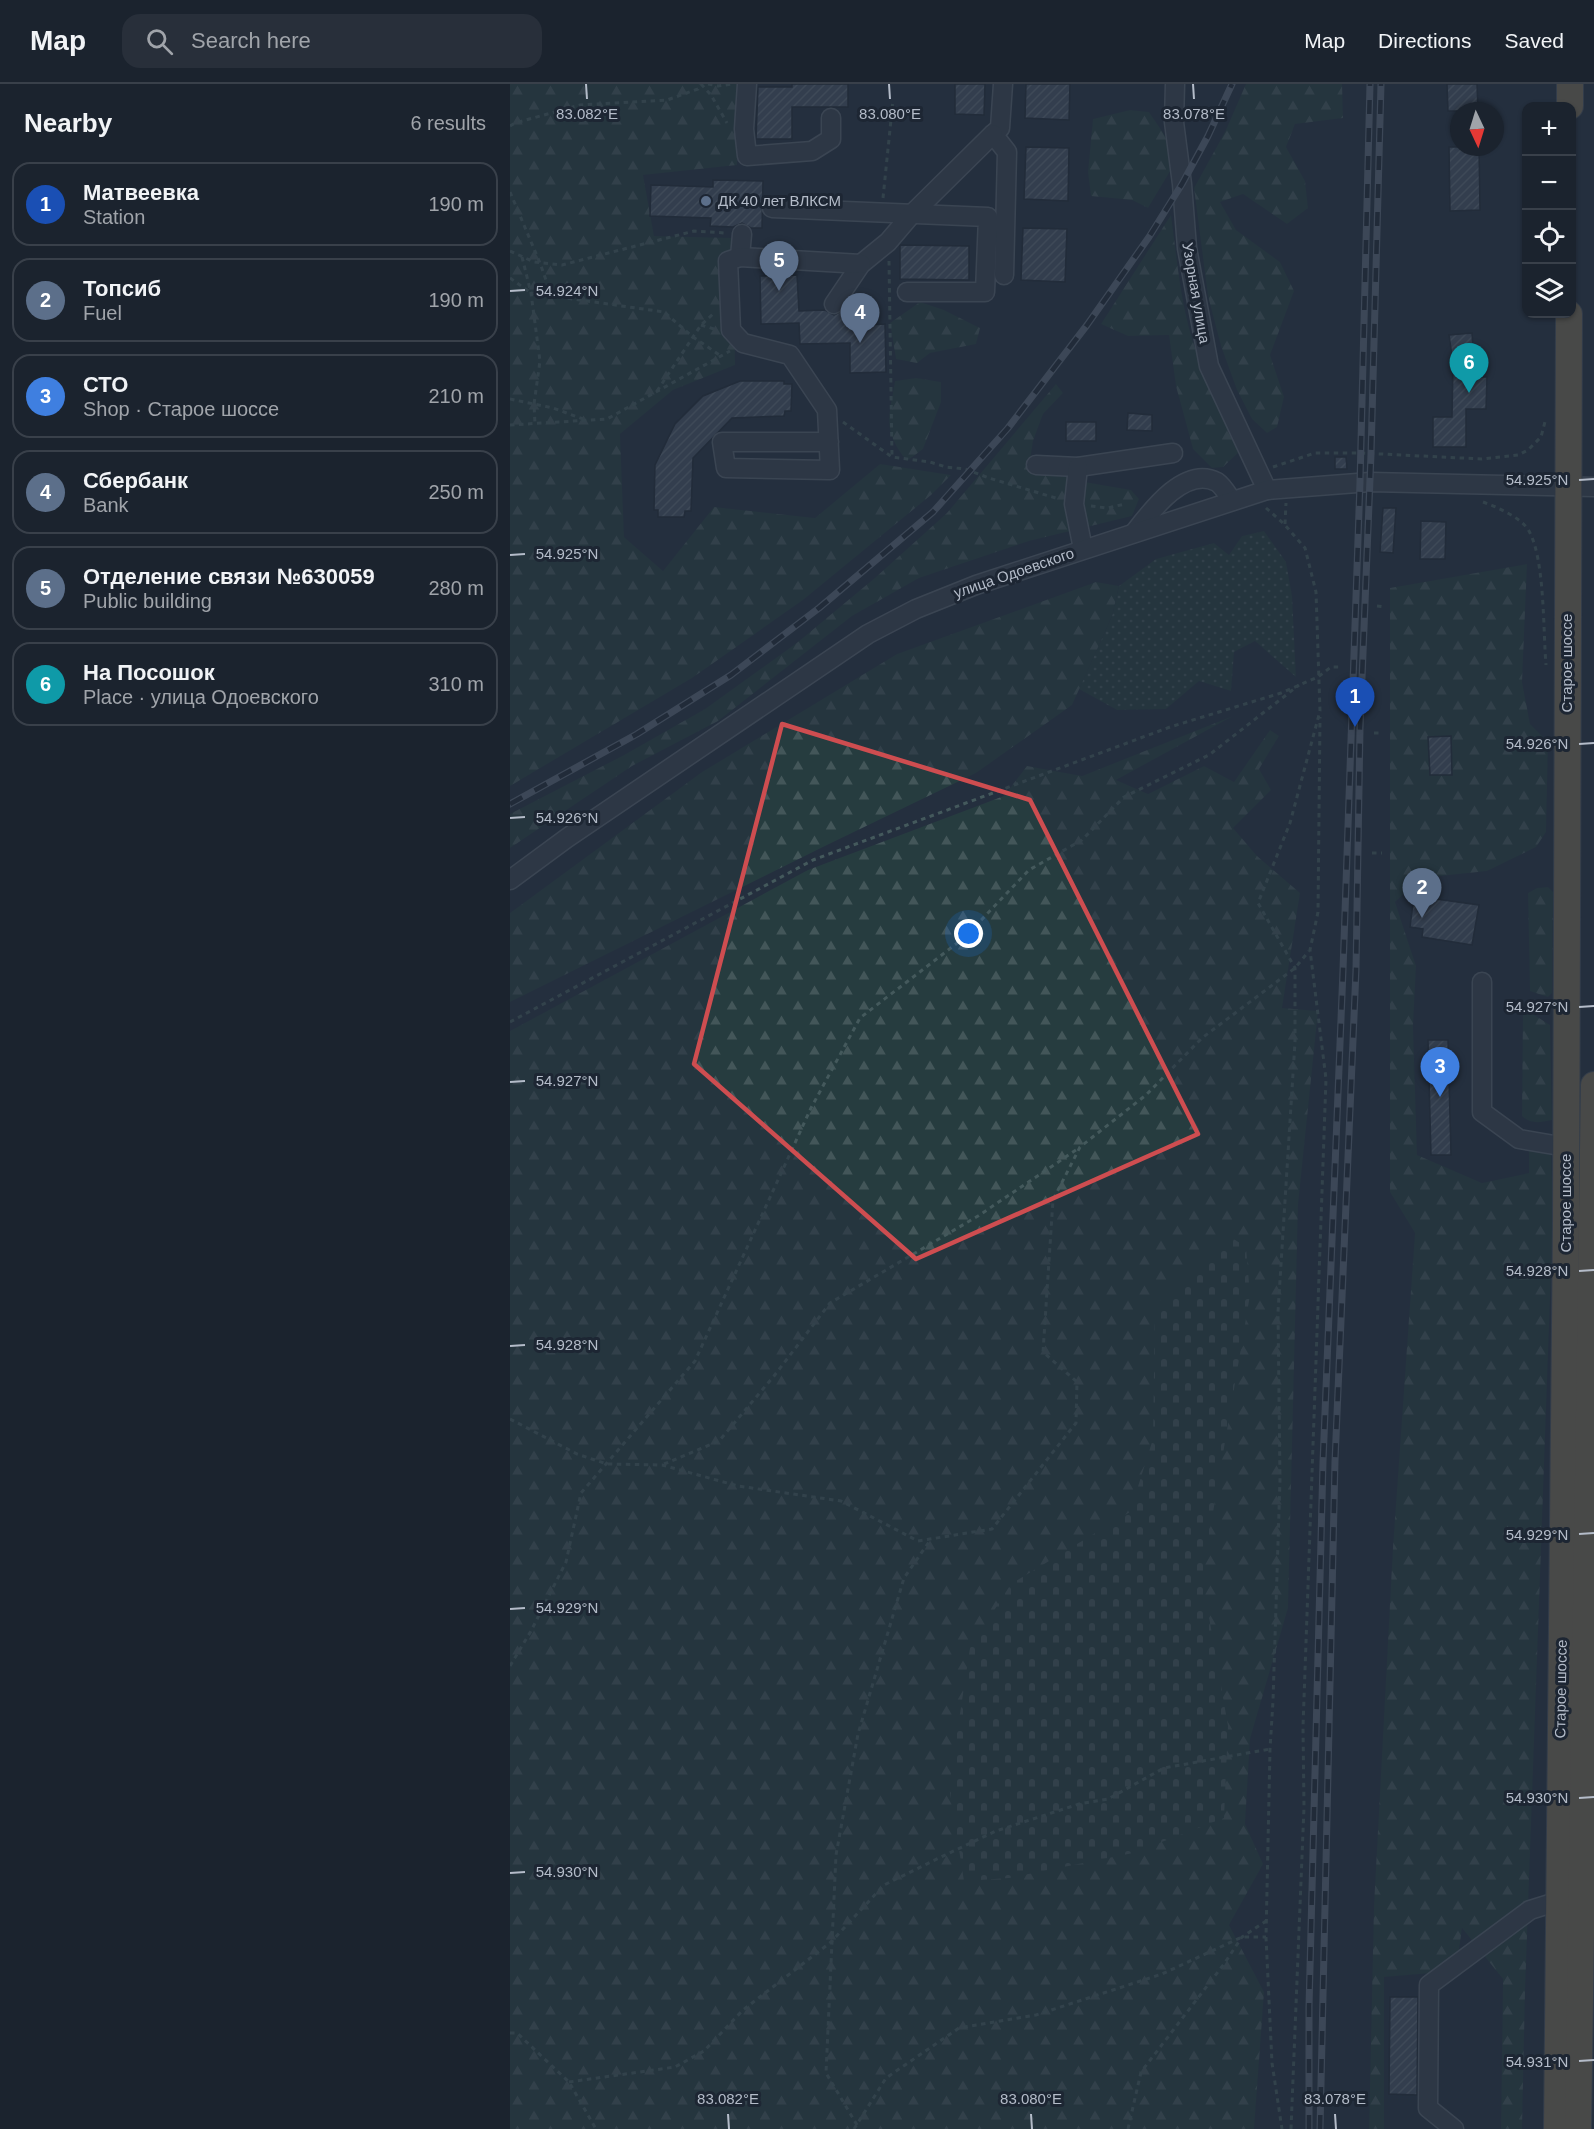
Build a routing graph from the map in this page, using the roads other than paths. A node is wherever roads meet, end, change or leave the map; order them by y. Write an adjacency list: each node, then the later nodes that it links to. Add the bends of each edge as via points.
1 (747, 84): 6 (street, via 747,156 812,151 831,139)
2 (1003, 84): 7 (street, via 1000,128)
3 (1175, 84): 23 (street, Узорная улица, via 1174,122 1186,248 1209,366 1260,471)
4 (1570, 84): 5 (highway)
5 (1570, 102)
6 (831, 118)
7 (993, 134): 9 (street); 13 (street, via 1006,152)
8 (772, 208): 9 (street)
9 (912, 215): 12 (street); 14 (street, via 988,216 985,292)
10 (742, 234): 11 (street)
11 (740, 257): 12 (street); 17 (street, via 728,261 731,330 743,343 790,355 827,410)
12 (861, 264): 15 (street)
13 (1004, 275)
14 (907, 291)
15 (834, 304)
16 (1569, 318): 21 (highway, Старое шоссе)
17 (829, 442): 17 (street, via 770,442 722,442 726,468 830,470)
18 (1173, 453): 20 (street)
19 (1036, 465): 20 (street)
20 (1078, 467): 26 (street, via 1074,504)
21 (1567, 487): 22 (street, улица Одоевского); 23 (street, улица Одоевского, via 1370,482); 30 (highway, Старое шоссе)
22 (1594, 487)
23 (1259, 492): 24 (street, улица Одоевского)
24 (1232, 501): 25 (street, улица Одоевского); 25 (street, via 1219,483 1192,479 1153,509)
25 (1134, 533): 26 (street, улица Одоевского)
26 (1083, 549): 27 (street, улица Одоевского, via 976,585 868,634)
27 (510, 880)
28 (1482, 982): 30 (street, via 1482,1112 1520,1139)
29 (1594, 1085): 31 (highway, Старое шоссе)
30 (1566, 1147): 33 (highway, Старое шоссе)
31 (1593, 1209): 32 (highway, Старое шоссе)
32 (1589, 1836): 36 (highway, Старое шоссе)
33 (1559, 1901): 34 (street, via 1530,1910 1429,1985 1428,2108); 35 (highway, Старое шоссе)
34 (1454, 2129)
35 (1557, 2129)
36 (1578, 2129)

